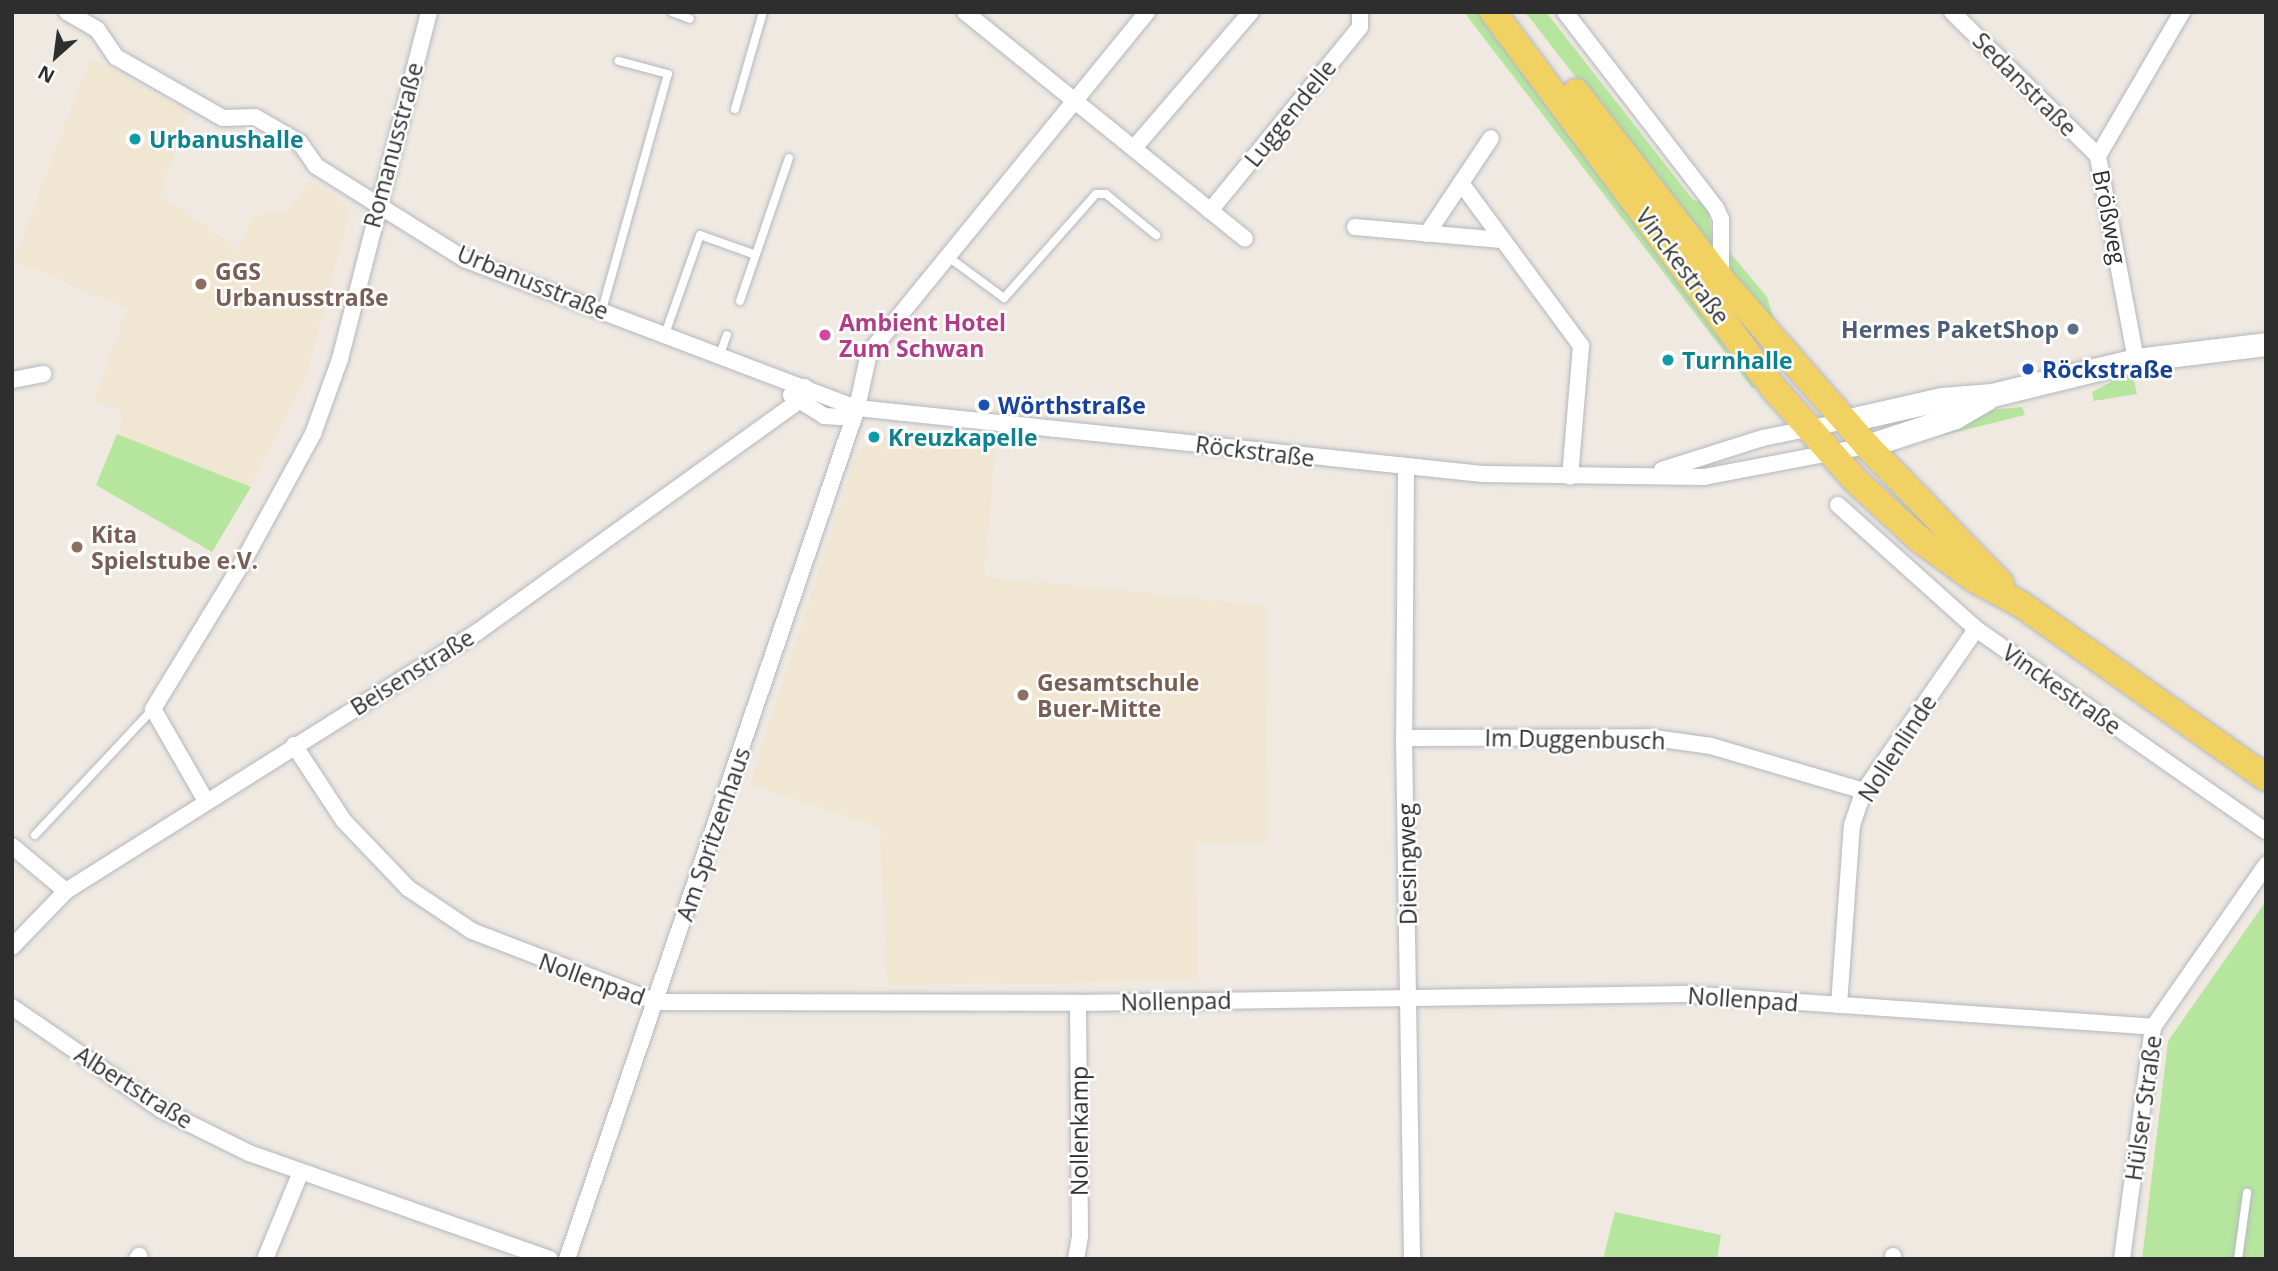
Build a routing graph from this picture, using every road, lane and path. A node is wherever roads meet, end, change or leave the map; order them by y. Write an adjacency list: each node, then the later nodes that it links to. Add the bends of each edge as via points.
1 (67, 12): 23 (street, Urbanusstraße, via 96,29 116,57 223,118 255,117 300,143 316,166)
2 (429, 12): 23 (street, Romanusstraße)
3 (672, 12): 14 (lane)
4 (763, 12): 17 (lane)
5 (965, 12): 16 (street)
6 (1147, 12): 16 (street)
7 (1251, 12): 19 (street)
8 (1360, 12): 24 (street, Luggendelle, via 1360,27)
9 (1493, 12): 48 (main road, Vinckestraße, via 1776,391)
10 (1515, 12): 32 (main road, Vinckestraße)
11 (1564, 12): 32 (street, Vinckestraße, via 1716,208 1721,219)
12 (1952, 12): 20 (street, Sedanstraße)
13 (2182, 12): 20 (street, Brößweg)
14 (690, 19)
15 (619, 61): 34 (lane, via 668,74)
16 (1075, 100): 19 (street); 31 (street)
17 (736, 109)
18 (1491, 138): 22 (street)
19 (1134, 148): 24 (street)
20 (2098, 156): 39 (street, Brößweg)
21 (789, 158): 30 (lane)
22 (1461, 183): 26 (street); 29 (street)
23 (377, 202): 34 (street, Urbanusstraße, via 464,259); 57 (street, Romanusstraße, via 340,359 313,434 244,560)
24 (1210, 211): 28 (street)
25 (1355, 227): 26 (street)
26 (1427, 233): 29 (street)
27 (1156, 235): 31 (lane, via 1106,194 1096,194 1004,298)
28 (1245, 239)
29 (1501, 240): 53 (street, via 1581,346)
30 (756, 255): 33 (lane); 35 (lane, via 700,235)
31 (947, 256): 46 (street, via 869,353)
32 (1721, 278): 47 (main road, Vinckestraße)
33 (740, 301)
34 (602, 310): 35 (street, Urbanusstraße)
35 (665, 334): 38 (street, Urbanusstraße)
36 (727, 335): 38 (lane)
37 (2266, 344): 39 (street)
38 (720, 354): 41 (street, Urbanusstraße)
39 (2136, 360): 44 (street)
40 (43, 374): 42 (street)
41 (772, 374): 43 (street, Urbanusstraße); 45 (street, Urbanusstraße)
42 (12, 380)
43 (805, 387): 45 (street, Beisenstraße); 46 (street, Urbanusstraße)
44 (1992, 395): 47 (street, via 1942,399); 49 (street, via 1955,417)
45 (797, 402): 46 (street, Urbanusstraße, via 824,416 841,417); 59 (street, Beisenstraße, via 476,633)
46 (857, 408): 51 (street, Röckstraße); 70 (street, Am Spritzenhaus)
47 (1845, 421): 48 (street, Röckstraße); 49 (main road, Vinckestraße)
48 (1810, 429): 50 (main road, Vinckestraße); 52 (street, Röckstraße, via 1763,438)
49 (1867, 446): 50 (street, Röckstraße); 55 (main road, Vinckestraße)
50 (1831, 454): 52 (street, Röckstraße, via 1704,477); 55 (main road, Vinckestraße, via 1919,539)
51 (1406, 469): 53 (street, Röckstraße); 58 (street, Diesingweg)
52 (1653, 473): 53 (street, Röckstraße)
53 (1570, 478)
54 (1838, 505): 56 (street, Vinckestraße)
55 (2022, 606): 60 (main road, Vinckestraße)
56 (1976, 629): 61 (street, Nollenlinde); 63 (street, Vinckestraße)
57 (153, 709): 62 (street); 64 (lane)
58 (1405, 738): 61 (street, Im Duggenbusch, via 1647,737 1711,746); 69 (street, Diesingweg)
59 (294, 745): 62 (street, Beisenstraße); 70 (street, Nollenpad, via 344,821 408,888 472,931)
60 (2266, 778)
61 (1864, 792): 72 (street, Nollenlinde, via 1852,825)
62 (206, 801): 67 (street, Beisenstraße)
63 (2266, 831)
64 (35, 835)
65 (12, 846): 67 (street)
66 (2266, 865): 74 (street, Hülser Straße)
67 (66, 891): 68 (street, Beisenstraße)
68 (12, 947)
69 (1410, 996): 71 (street, Nollenpad); 72 (street, Nollenpad, via 1685,995); 81 (street, Diesingweg)
70 (656, 1002): 71 (street, Nollenpad); 79 (street, Am Spritzenhaus)
71 (1078, 1003): 80 (street, Nollenkamp)
72 (1839, 1005): 74 (street, Nollenpad)
73 (12, 1007): 75 (street, Albertstraße, via 162,1110)
74 (2153, 1027): 82 (street, Hülser Straße)
75 (300, 1174): 77 (street); 78 (street, Albertstraße)
76 (2247, 1193): 83 (lane)
77 (265, 1259)
78 (550, 1259)
79 (567, 1259)
80 (1076, 1259)
81 (1412, 1259)
82 (2122, 1259)
83 (2238, 1259)

